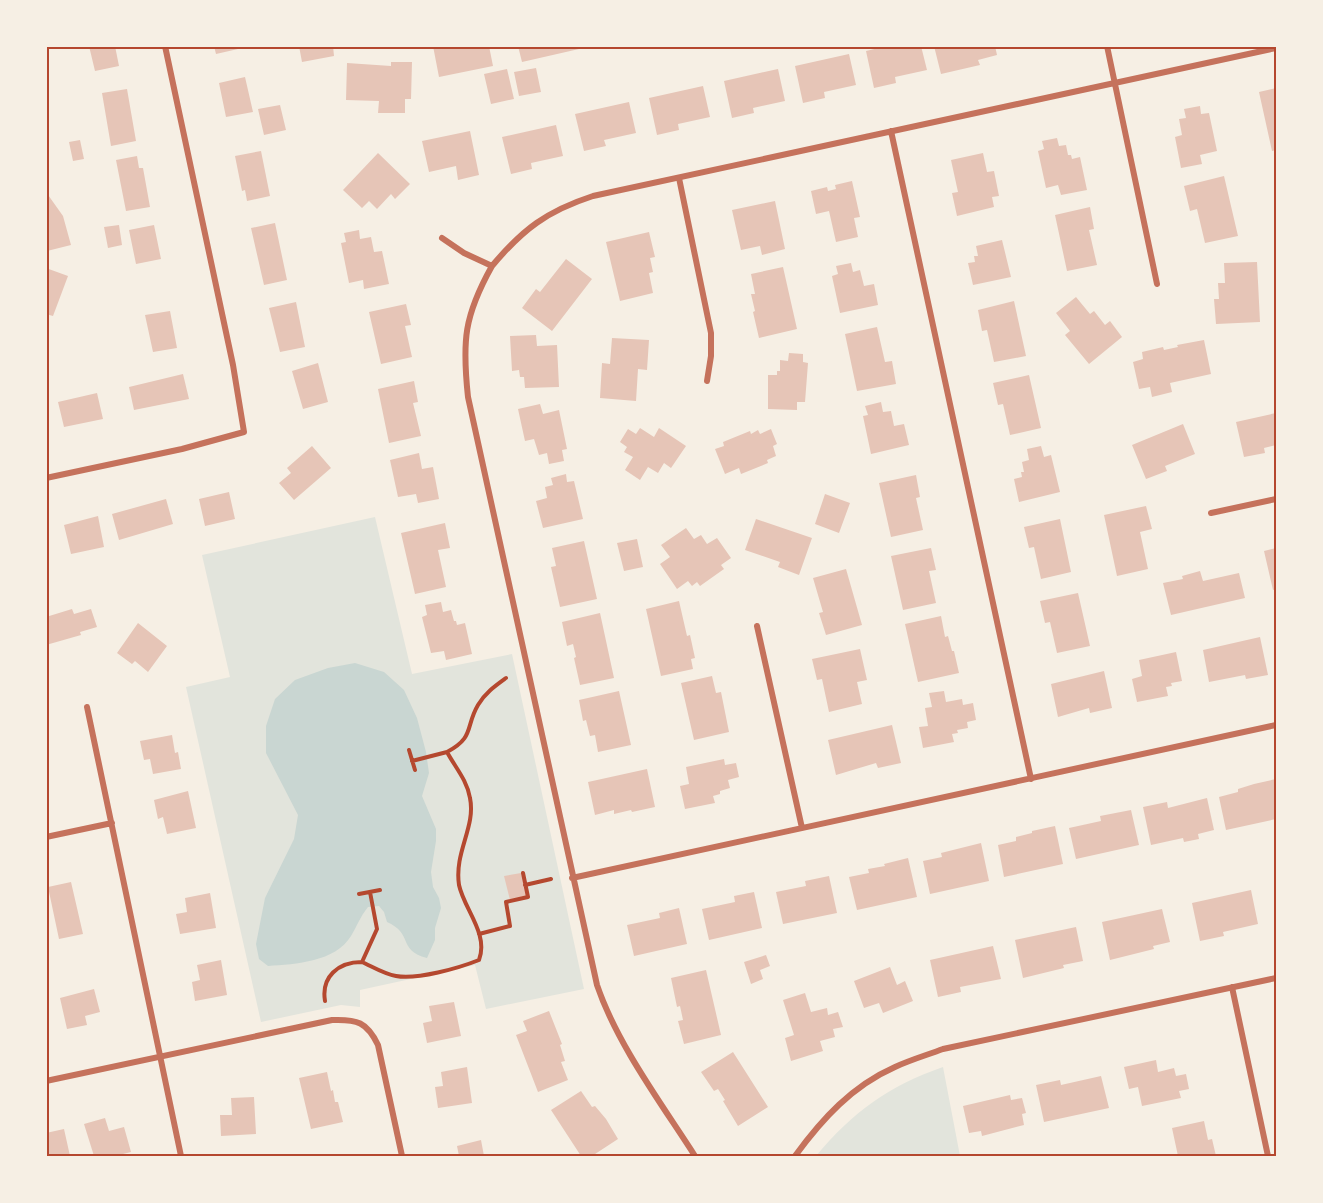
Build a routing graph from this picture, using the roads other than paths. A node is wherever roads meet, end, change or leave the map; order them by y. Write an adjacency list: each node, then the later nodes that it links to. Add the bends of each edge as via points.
1 (165, 46): 11 (street, via 234,365 244,432)
2 (1107, 46): 4 (street)
3 (1276, 48): 4 (street)
4 (1115, 83): 5 (street); 9 (street)
5 (891, 131): 6 (street); 17 (street)
6 (679, 178): 8 (street, via 567,205 538,221 511,243); 10 (street, via 711,333)
7 (442, 238): 8 (street)
8 (492, 266): 21 (street, via 467,322 464,359 468,397)
9 (1157, 284)
10 (707, 381)
11 (46, 478)
12 (1276, 499): 13 (street)
13 (1211, 513)
14 (757, 626): 19 (street)
15 (87, 707): 18 (street)
16 (1276, 725): 17 (street)
17 (1030, 779): 19 (street)
18 (112, 823): 20 (street); 24 (street)
19 (802, 828): 21 (street)
20 (46, 837)
21 (572, 878): 28 (street, via 604,1006)
22 (1276, 978): 23 (street)
23 (1232, 987): 29 (street, via 943,1049 894,1067 860,1086 837,1106); 30 (street)
24 (160, 1058): 25 (street); 26 (street); 27 (street, via 332,1020 360,1022 371,1031 378,1045)
25 (46, 1081)
26 (182, 1156)
27 (402, 1156)
28 (694, 1156)
29 (795, 1156)
30 (1268, 1156)

